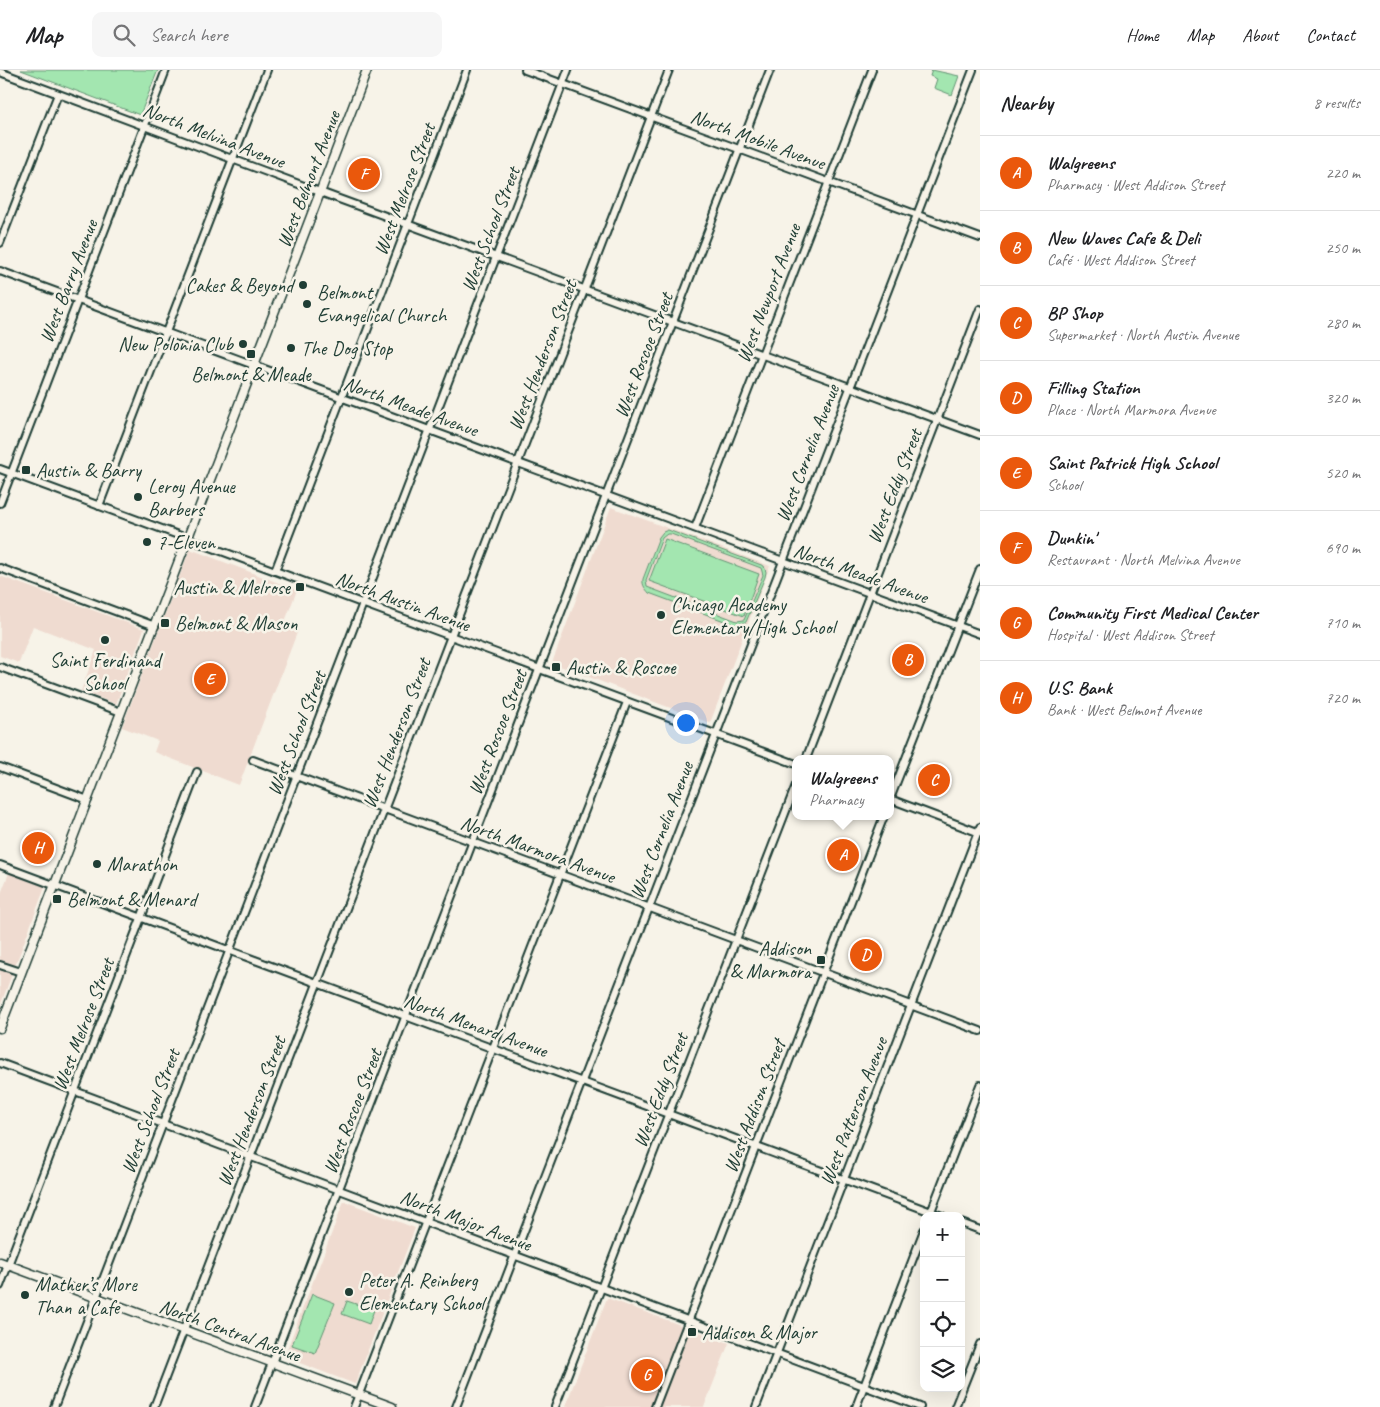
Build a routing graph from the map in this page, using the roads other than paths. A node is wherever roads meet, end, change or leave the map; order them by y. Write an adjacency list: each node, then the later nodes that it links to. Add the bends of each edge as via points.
1 (166, 70): 15 (street, West Barry Avenue)
2 (267, 70): 17 (street)
3 (367, 70): 19 (main road, West Belmont Avenue)
4 (467, 70): 21 (street, West Melrose Street)
5 (525, 70): 12 (street, North Mobile Avenue)
6 (568, 70): 12 (street, West School Street)
7 (669, 70): 14 (street, West Henderson Street)
8 (770, 70): 16 (street, West Roscoe Street)
9 (872, 70): 18 (street, West Newport Avenue)
10 (973, 70): 20 (street, West Cornelia Avenue)
11 (0, 72): 13 (street, North Melvina Avenue)
12 (563, 84): 14 (street, North Mobile Avenue); 24 (street, West School Street)
13 (58, 94): 15 (street, North Melvina Avenue); 23 (street)
14 (651, 116): 16 (street, North Mobile Avenue); 26 (street, West Henderson Street)
15 (144, 126): 17 (street, North Melvina Avenue); 27 (street, West Barry Avenue)
16 (739, 149): 18 (street, North Mobile Avenue); 29 (street, West Roscoe Street)
17 (232, 159): 19 (street, North Melvina Avenue); 30 (street)
18 (829, 182): 20 (street, North Mobile Avenue); 31 (street, West Newport Avenue)
19 (320, 192): 21 (street, North Melvina Avenue); 32 (main road, West Belmont Avenue)
20 (917, 214): 22 (street, North Mobile Avenue); 33 (street, West Cornelia Avenue)
21 (408, 225): 24 (street, North Melvina Avenue); 34 (street, West Melrose Street)
22 (980, 238)
23 (0, 243)
24 (496, 257): 26 (street, North Melvina Avenue); 36 (street, West School Street)
25 (0, 270): 27 (street, North Meade Avenue)
26 (584, 290): 29 (street, North Melvina Avenue); 38 (street, West Henderson Street)
27 (78, 300): 30 (street, North Meade Avenue); 40 (street, West Barry Avenue)
28 (980, 309): 35 (street, West Eddy Street)
29 (672, 322): 31 (street, North Melvina Avenue); 41 (street, West Roscoe Street)
30 (166, 333): 32 (street, North Meade Avenue); 43 (street)
31 (762, 355): 33 (street, North Melvina Avenue); 44 (street, West Newport Avenue)
32 (254, 366): 34 (street, North Meade Avenue); 45 (main road, West Belmont Avenue)
33 (850, 388): 35 (street, North Melvina Avenue); 46 (street, West Cornelia Avenue)
34 (342, 398): 36 (street, North Meade Avenue); 49 (street, West Melrose Street)
35 (937, 420): 37 (street, North Melvina Avenue); 50 (street, West Eddy Street)
36 (430, 430): 38 (street, North Meade Avenue); 51 (street, West School Street)
37 (980, 436)
38 (517, 463): 41 (street, North Meade Avenue); 55 (street, West Henderson Street)
39 (0, 469): 40 (street, North Austin Avenue)
40 (12, 473): 42 (street, West Barry Avenue); 43 (street, North Austin Avenue)
41 (606, 496): 44 (street, North Meade Avenue); 57 (street, West Roscoe Street)
42 (0, 503)
43 (99, 506): 45 (street, North Austin Avenue)
44 (694, 528): 46 (street, North Meade Avenue)
45 (188, 539): 49 (street, North Austin Avenue); 52 (main road, West Belmont Avenue)
46 (783, 561): 50 (street, North Meade Avenue); 60 (street, West Cornelia Avenue)
47 (0, 568): 52 (street)
48 (980, 569): 53 (street)
49 (275, 572): 51 (street, North Austin Avenue)
50 (870, 593): 53 (street, North Meade Avenue); 61 (street, West Eddy Street)
51 (363, 604): 55 (street, North Austin Avenue); 66 (street, West School Street)
52 (154, 626): 59 (main road, West Belmont Avenue)
53 (958, 626): 54 (street, North Meade Avenue); 67 (street)
54 (980, 634)
55 (451, 636): 57 (street, North Austin Avenue); 71 (street, West Henderson Street)
56 (0, 667): 59 (street)
57 (539, 669): 58 (street, North Austin Avenue); 74 (street, West Roscoe Street)
58 (627, 702): 60 (street, North Austin Avenue); 76 (street)
59 (121, 712): 69 (main road, West Belmont Avenue)
60 (716, 734): 63 (street, North Austin Avenue); 78 (street, West Cornelia Avenue)
61 (808, 755)
62 (253, 760): 66 (street, North Marmora Avenue)
63 (792, 762)
64 (0, 767): 69 (street)
65 (197, 772): 79 (street, West Melrose Street)
66 (296, 776): 71 (street, North Marmora Avenue); 81 (street, West School Street)
67 (894, 789)
68 (792, 794): 80 (street, West Eddy Street)
69 (88, 800): 77 (main road, West Belmont Avenue)
70 (894, 800): 73 (street)
71 (384, 809): 74 (street, North Marmora Avenue); 85 (street, West Henderson Street)
72 (882, 820): 84 (street, West Addison Street)
73 (979, 830): 86 (street, West Patterson Avenue)
74 (472, 842): 76 (street, North Marmora Avenue); 87 (street, West Roscoe Street)
75 (0, 865): 77 (street, North Menard Avenue)
76 (560, 874): 78 (street, North Marmora Avenue); 90 (street)
77 (54, 886): 79 (street, North Menard Avenue); 83 (main road, West Belmont Avenue)
78 (648, 907): 80 (street, North Marmora Avenue); 92 (street, West Cornelia Avenue)
79 (141, 918): 81 (street, North Menard Avenue); 94 (street, West Melrose Street)
80 (735, 940): 84 (street, North Marmora Avenue); 95 (street, West Eddy Street)
81 (229, 951): 85 (street, North Menard Avenue); 96 (street, West School Street)
82 (0, 964): 83 (street)
83 (21, 972): 88 (main road, West Belmont Avenue)
84 (823, 972): 86 (street, North Marmora Avenue); 97 (street, West Addison Street)
85 (317, 983): 87 (street, North Menard Avenue); 98 (street, West Henderson Street)
86 (911, 1006): 89 (street, North Marmora Avenue); 99 (street, West Patterson Avenue)
87 (405, 1016): 90 (street, North Menard Avenue); 100 (street, West Roscoe Street)
88 (0, 1028)
89 (980, 1031)
90 (493, 1049): 92 (street, North Menard Avenue); 103 (street)
91 (0, 1063): 94 (street, North Major Avenue)
92 (582, 1082): 95 (street, North Menard Avenue); 107 (street, West Cornelia Avenue)
93 (980, 1085): 102 (street)
94 (75, 1091): 96 (street, North Major Avenue); 109 (street, West Melrose Street)
95 (668, 1114): 97 (street, North Menard Avenue); 111 (street, West Eddy Street)
96 (162, 1124): 98 (street, North Major Avenue); 112 (street, West School Street)
97 (756, 1147): 99 (street, North Menard Avenue); 113 (street, West Addison Street)
98 (250, 1157): 100 (street, North Major Avenue); 114 (street, West Henderson Street)
99 (844, 1180): 101 (street, North Menard Avenue); 116 (street, West Patterson Avenue)
100 (338, 1190): 103 (street, North Major Avenue); 117 (street, West Roscoe Street)
101 (925, 1212)
102 (931, 1212)
103 (425, 1222): 107 (street, North Major Avenue); 119 (street)
104 (965, 1224): 105 (street)
105 (980, 1230)
106 (920, 1240): 118 (street)
107 (514, 1256): 111 (street, North Major Avenue); 125 (street, West Cornelia Avenue)
108 (0, 1262): 109 (main road, North Central Avenue)
109 (8, 1265): 110 (street, West Melrose Street); 112 (main road, North Central Avenue)
110 (0, 1286)
111 (601, 1288): 113 (street, North Major Avenue); 126 (street, West Eddy Street)
112 (96, 1297): 114 (main road, North Central Avenue); 120 (street, West School Street)
113 (688, 1321): 116 (street, North Major Avenue); 127 (street, West Addison Street)
114 (184, 1330): 117 (main road, North Central Avenue); 121 (street, West Henderson Street)
115 (980, 1344): 131 (street)
116 (776, 1354): 118 (street, North Major Avenue); 128 (street, West Patterson Avenue)
117 (272, 1362): 119 (main road, North Central Avenue); 122 (street, West Roscoe Street)
118 (864, 1386): 129 (street); 130 (street, North Major Avenue)
119 (359, 1395): 123 (street); 124 (main road, North Central Avenue)
120 (54, 1407)
121 (154, 1407)
122 (255, 1407)
123 (354, 1407)
124 (392, 1407)
125 (456, 1407)
126 (555, 1407)
127 (655, 1407)
128 (756, 1407)
129 (856, 1407)
130 (920, 1407)
131 (955, 1407)

